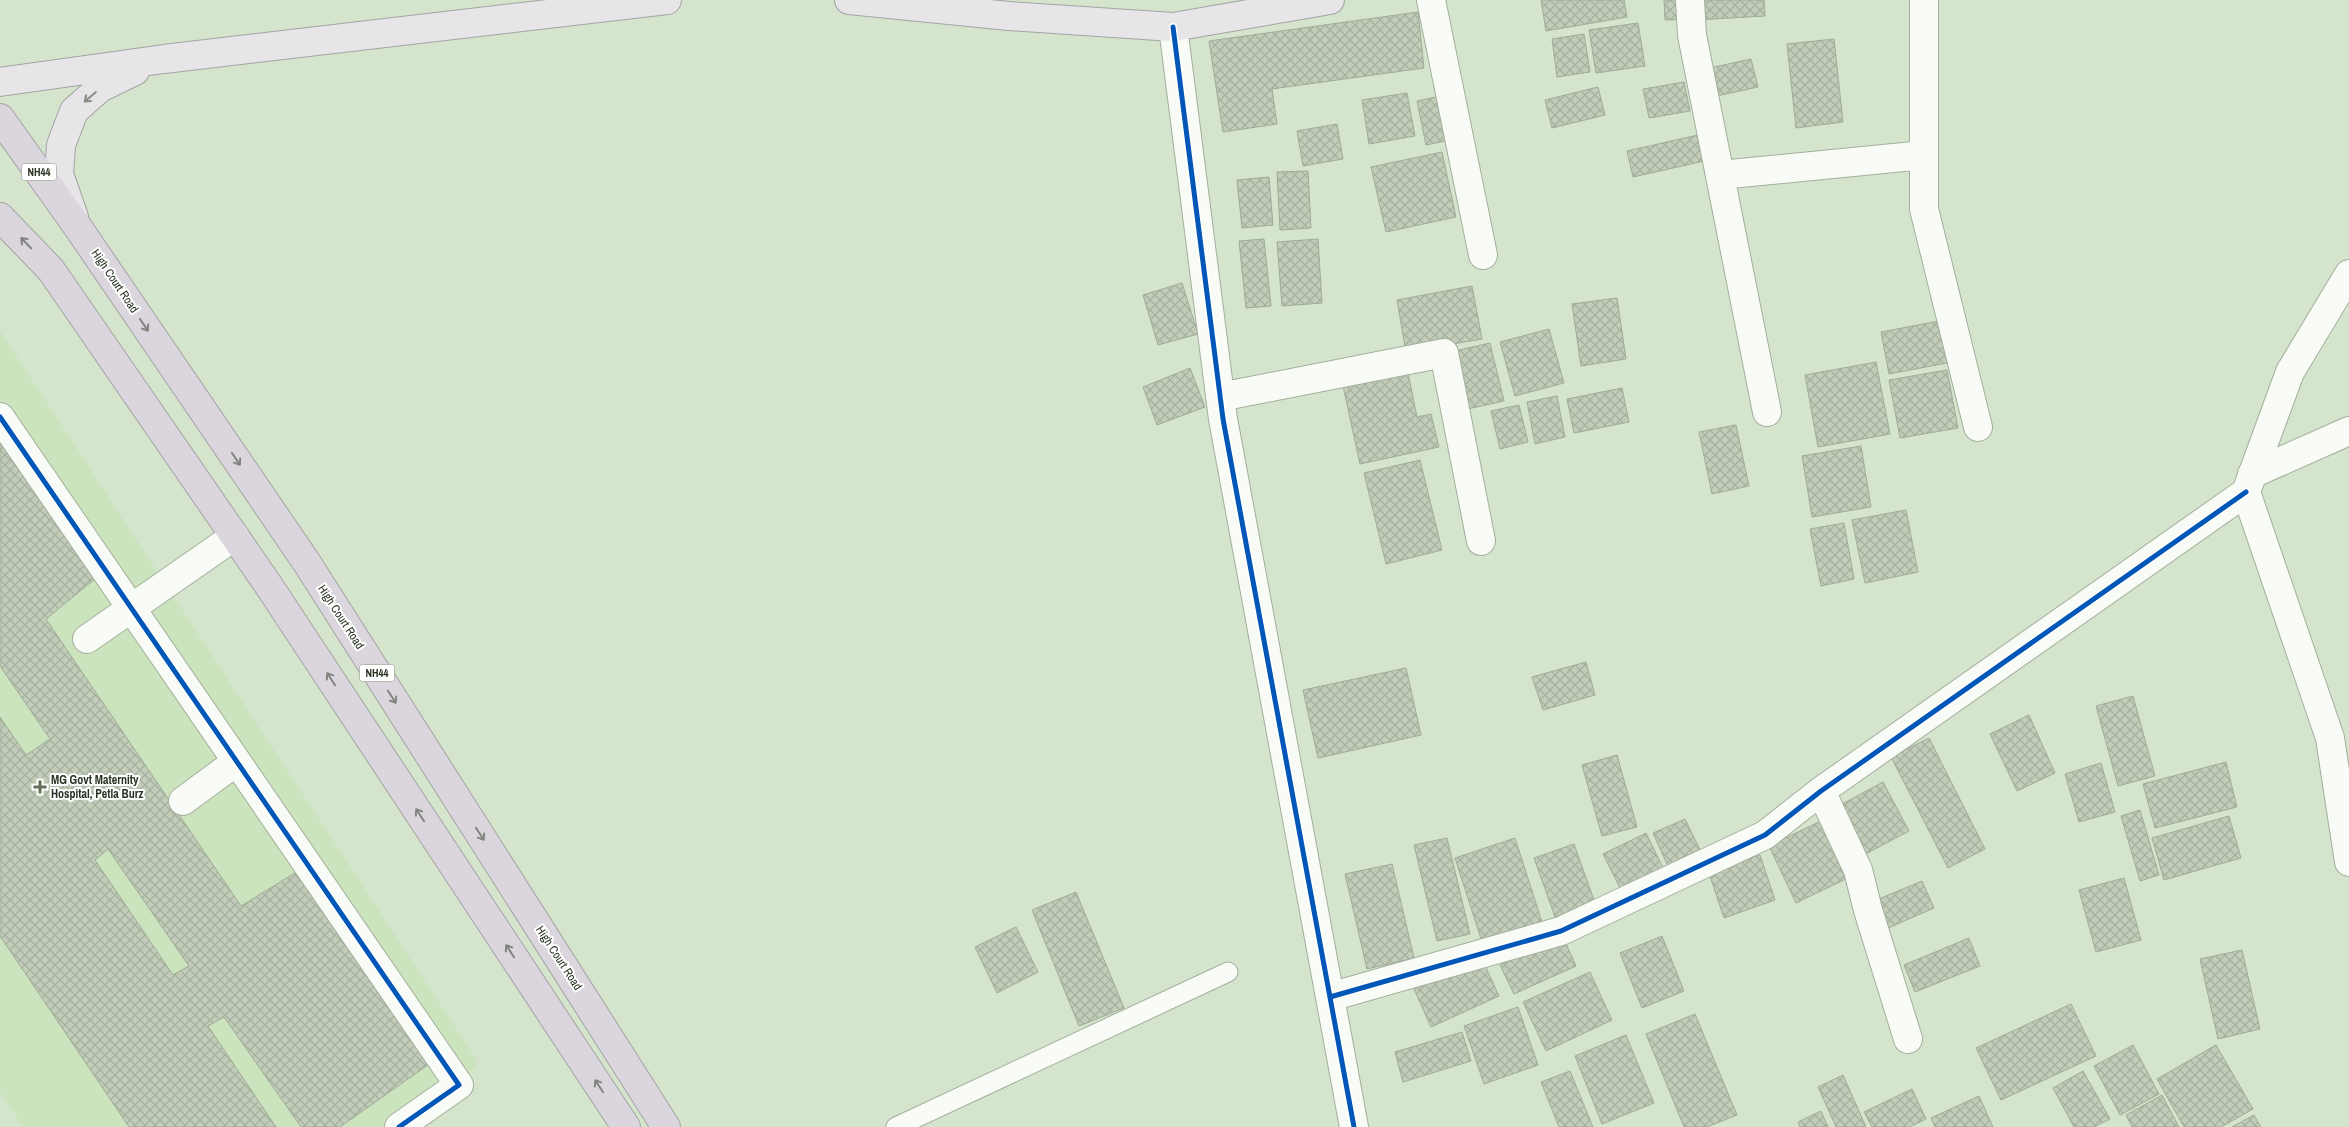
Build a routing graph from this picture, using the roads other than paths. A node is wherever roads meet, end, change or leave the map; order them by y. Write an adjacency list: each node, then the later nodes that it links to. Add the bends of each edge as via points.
1 (668, 0): 9 (main road)
2 (849, 0): 7 (main road)
3 (1330, 0): 8 (main road)
4 (1431, 0): 16 (street)
5 (1690, 0): 13 (street, via 1692,35)
6 (1924, 0): 12 (street)
7 (1009, 8): 8 (main road)
8 (1173, 27): 18 (street)
9 (164, 59): 10 (main road); 15 (main road, one-way to 15, via 100,88 74,111 61,145 59,174)
10 (0, 82)
11 (0, 118): 15 (highway, High Court Road / NH44)
12 (1924, 155): 13 (street); 21 (street, via 1924,209)
13 (1720, 175): 19 (street)
14 (0, 217): 24 (highway, one-way to 14, via 51,270)
15 (77, 226): 37 (highway, High Court Road / NH44, one-way to 37, via 307,563)
16 (1483, 255)
17 (2349, 274): 23 (street, via 2290,372)
18 (1220, 397): 25 (street, via 1444,353); 33 (street)
19 (1767, 412)
20 (0, 417): 26 (street)
21 (1978, 427)
22 (2349, 431): 23 (street)
23 (2249, 483): 29 (street); 31 (street, via 2330,738)
24 (235, 536): 26 (street); 36 (highway, one-way to 24)
25 (1481, 542)
26 (130, 608): 27 (street); 28 (street)
27 (87, 639)
28 (236, 762): 30 (street); 35 (street, via 459,1086)
29 (1821, 791): 33 (street, via 1765,835 1561,931); 34 (street, via 1858,870)
30 (183, 801)
31 (2349, 862)
32 (1228, 972): 38 (lane)
33 (1330, 997): 39 (street)
34 (1908, 1039)
35 (399, 1127)
36 (626, 1127)
37 (666, 1127)
38 (896, 1127)
39 (1354, 1127)

